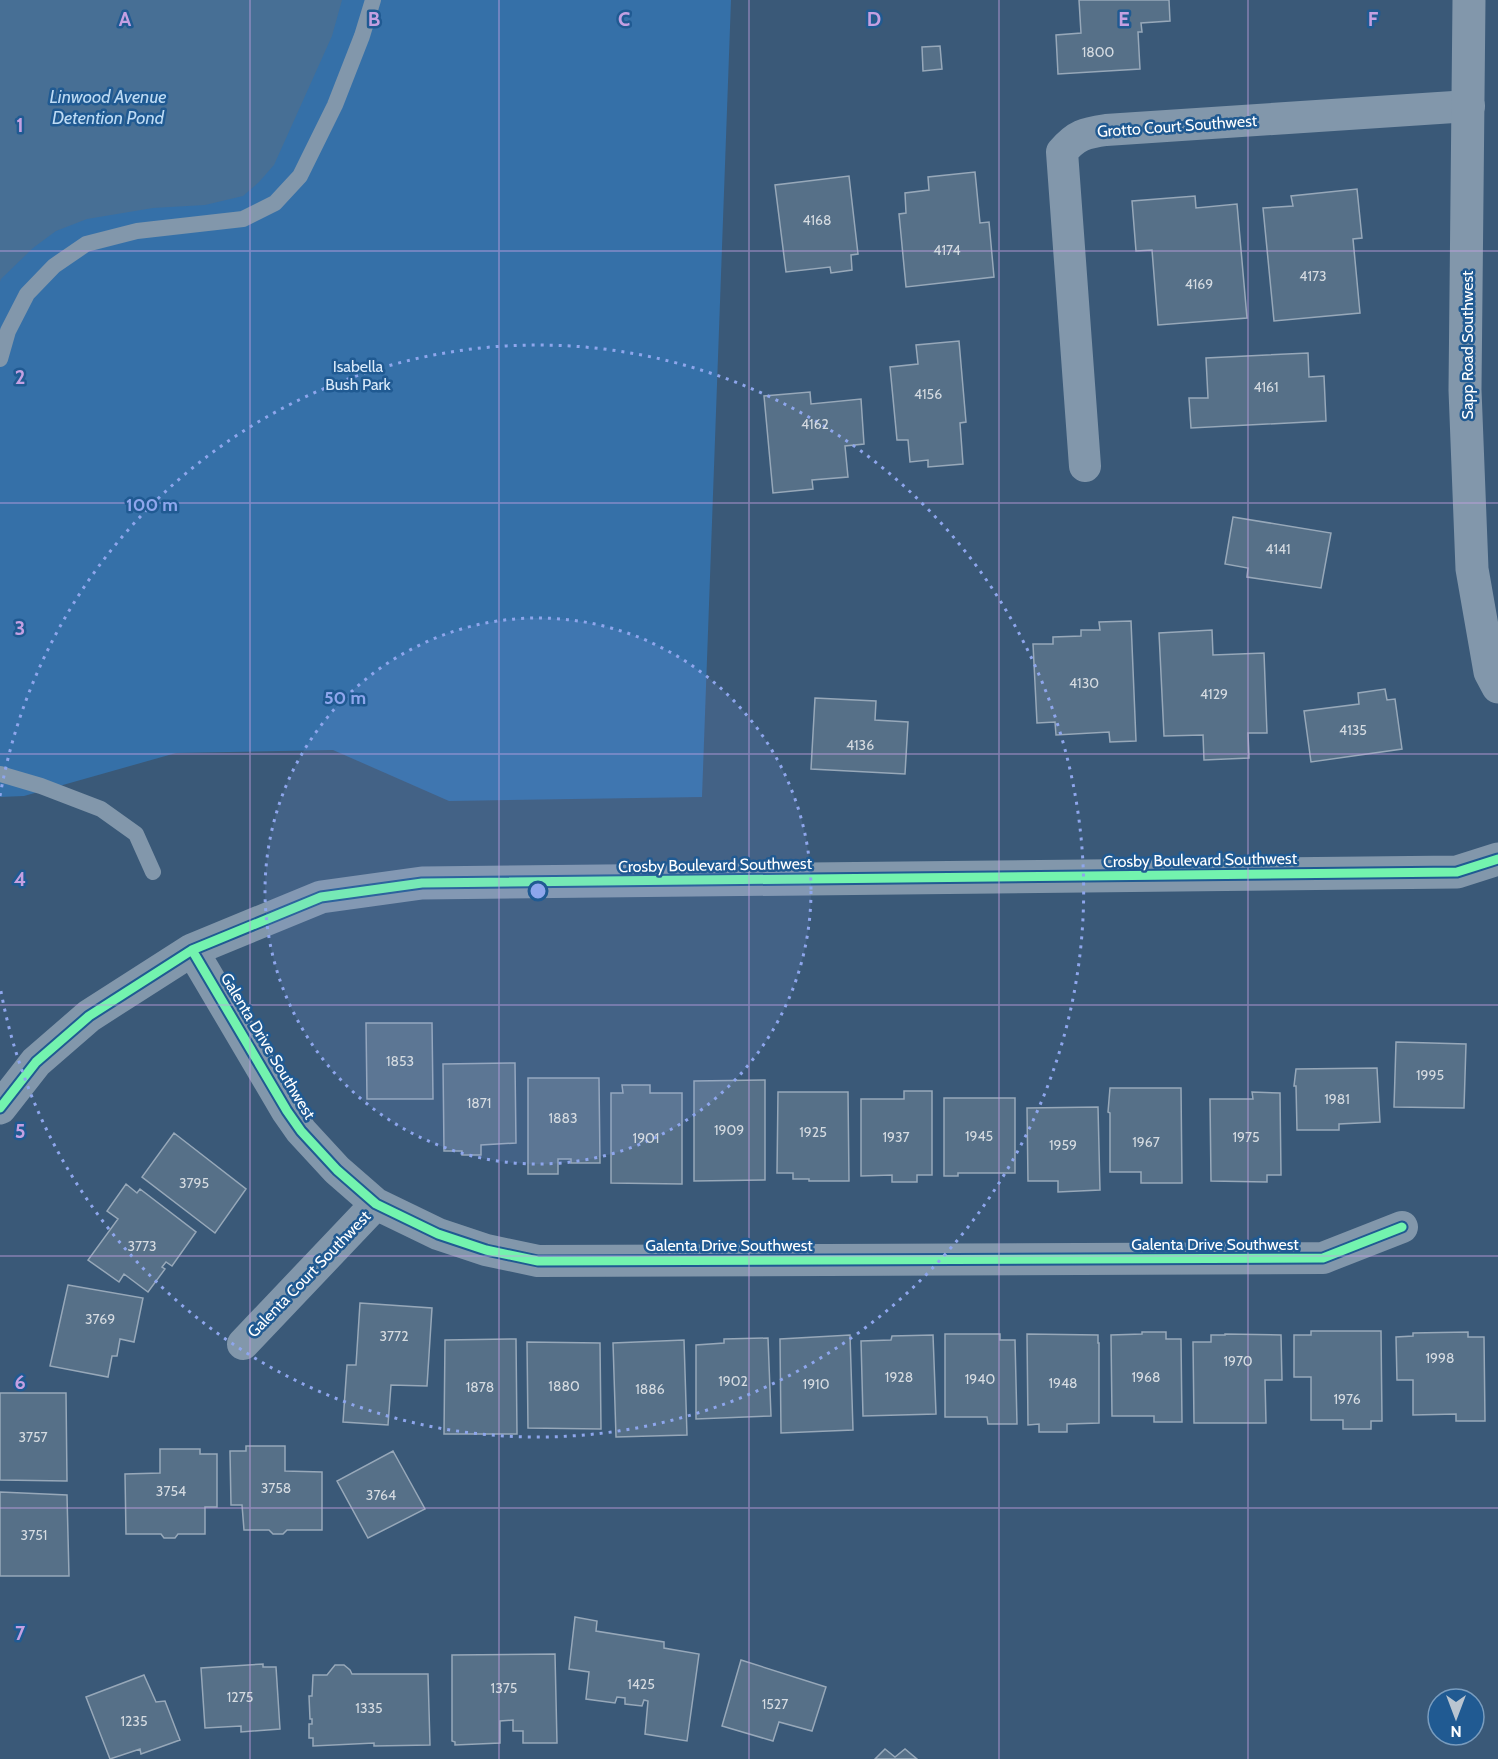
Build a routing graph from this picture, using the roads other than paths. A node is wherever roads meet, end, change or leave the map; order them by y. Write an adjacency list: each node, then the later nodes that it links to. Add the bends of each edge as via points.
1 (373, 0): 4 (lane, via 335,105 300,176 275,203 243,219 137,231 86,244 54,266 27,294 8,331)
2 (1469, 0): 3 (street, Sapp Road Southwest)
3 (1469, 106): 5 (street, Grotto Court Southwest, via 1106,130 1072,140 1062,152); 6 (street, Sapp Road Southwest, via 1465,390 1472,569 1490,672)
4 (0, 359)
5 (1085, 466)
6 (1498, 687)
7 (0, 774): 9 (lane, via 101,809 136,834)
8 (1498, 859): 10 (street, Crosby Boulevard Southwest, via 1457,872 422,883 321,897)
9 (153, 872)
10 (192, 950): 11 (street, Crosby Boulevard Southwest, via 89,1016 36,1062); 12 (street, Galenta Drive Southwest, via 287,1112 337,1170)
11 (0, 1108)
12 (376, 1204): 13 (street, Galenta Drive Southwest, via 438,1234 538,1261 1323,1258); 14 (street, Galenta Court Southwest)
13 (1402, 1227)
14 (243, 1344)

